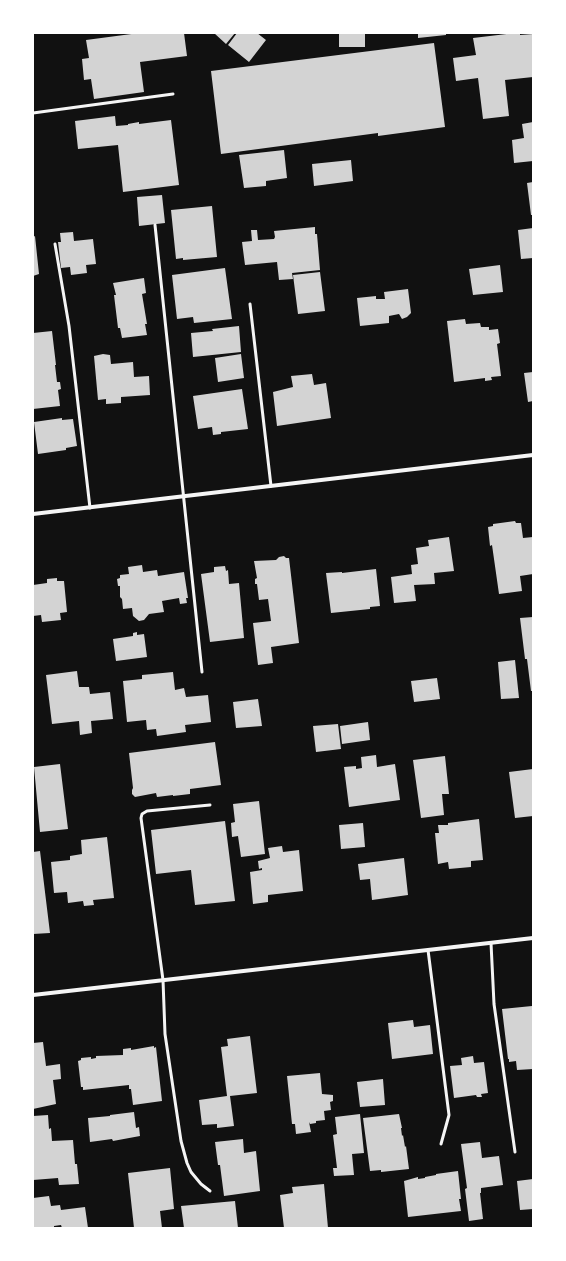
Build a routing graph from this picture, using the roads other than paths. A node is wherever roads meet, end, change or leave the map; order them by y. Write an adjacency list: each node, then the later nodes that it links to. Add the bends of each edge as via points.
1 (173, 94): 2 (lane)
2 (33, 113)
3 (155, 226): 8 (lane)
4 (55, 244): 9 (lane, via 69,326)
5 (250, 304): 7 (lane)
6 (533, 455): 7 (street)
7 (271, 486): 8 (street)
8 (184, 496): 9 (street); 11 (lane)
9 (90, 508): 10 (street)
10 (33, 514)
11 (202, 672)
12 (210, 805): 16 (lane, via 147,811 142,814)
13 (533, 938): 14 (street)
14 (491, 943): 15 (street); 19 (lane, via 494,1004)
15 (428, 950): 16 (street); 18 (lane, via 449,1115)
16 (163, 980): 17 (street); 20 (lane, via 165,1034 173,1096 186,1163 201,1184)
17 (33, 995)
18 (441, 1144)
19 (515, 1152)
20 (210, 1191)

